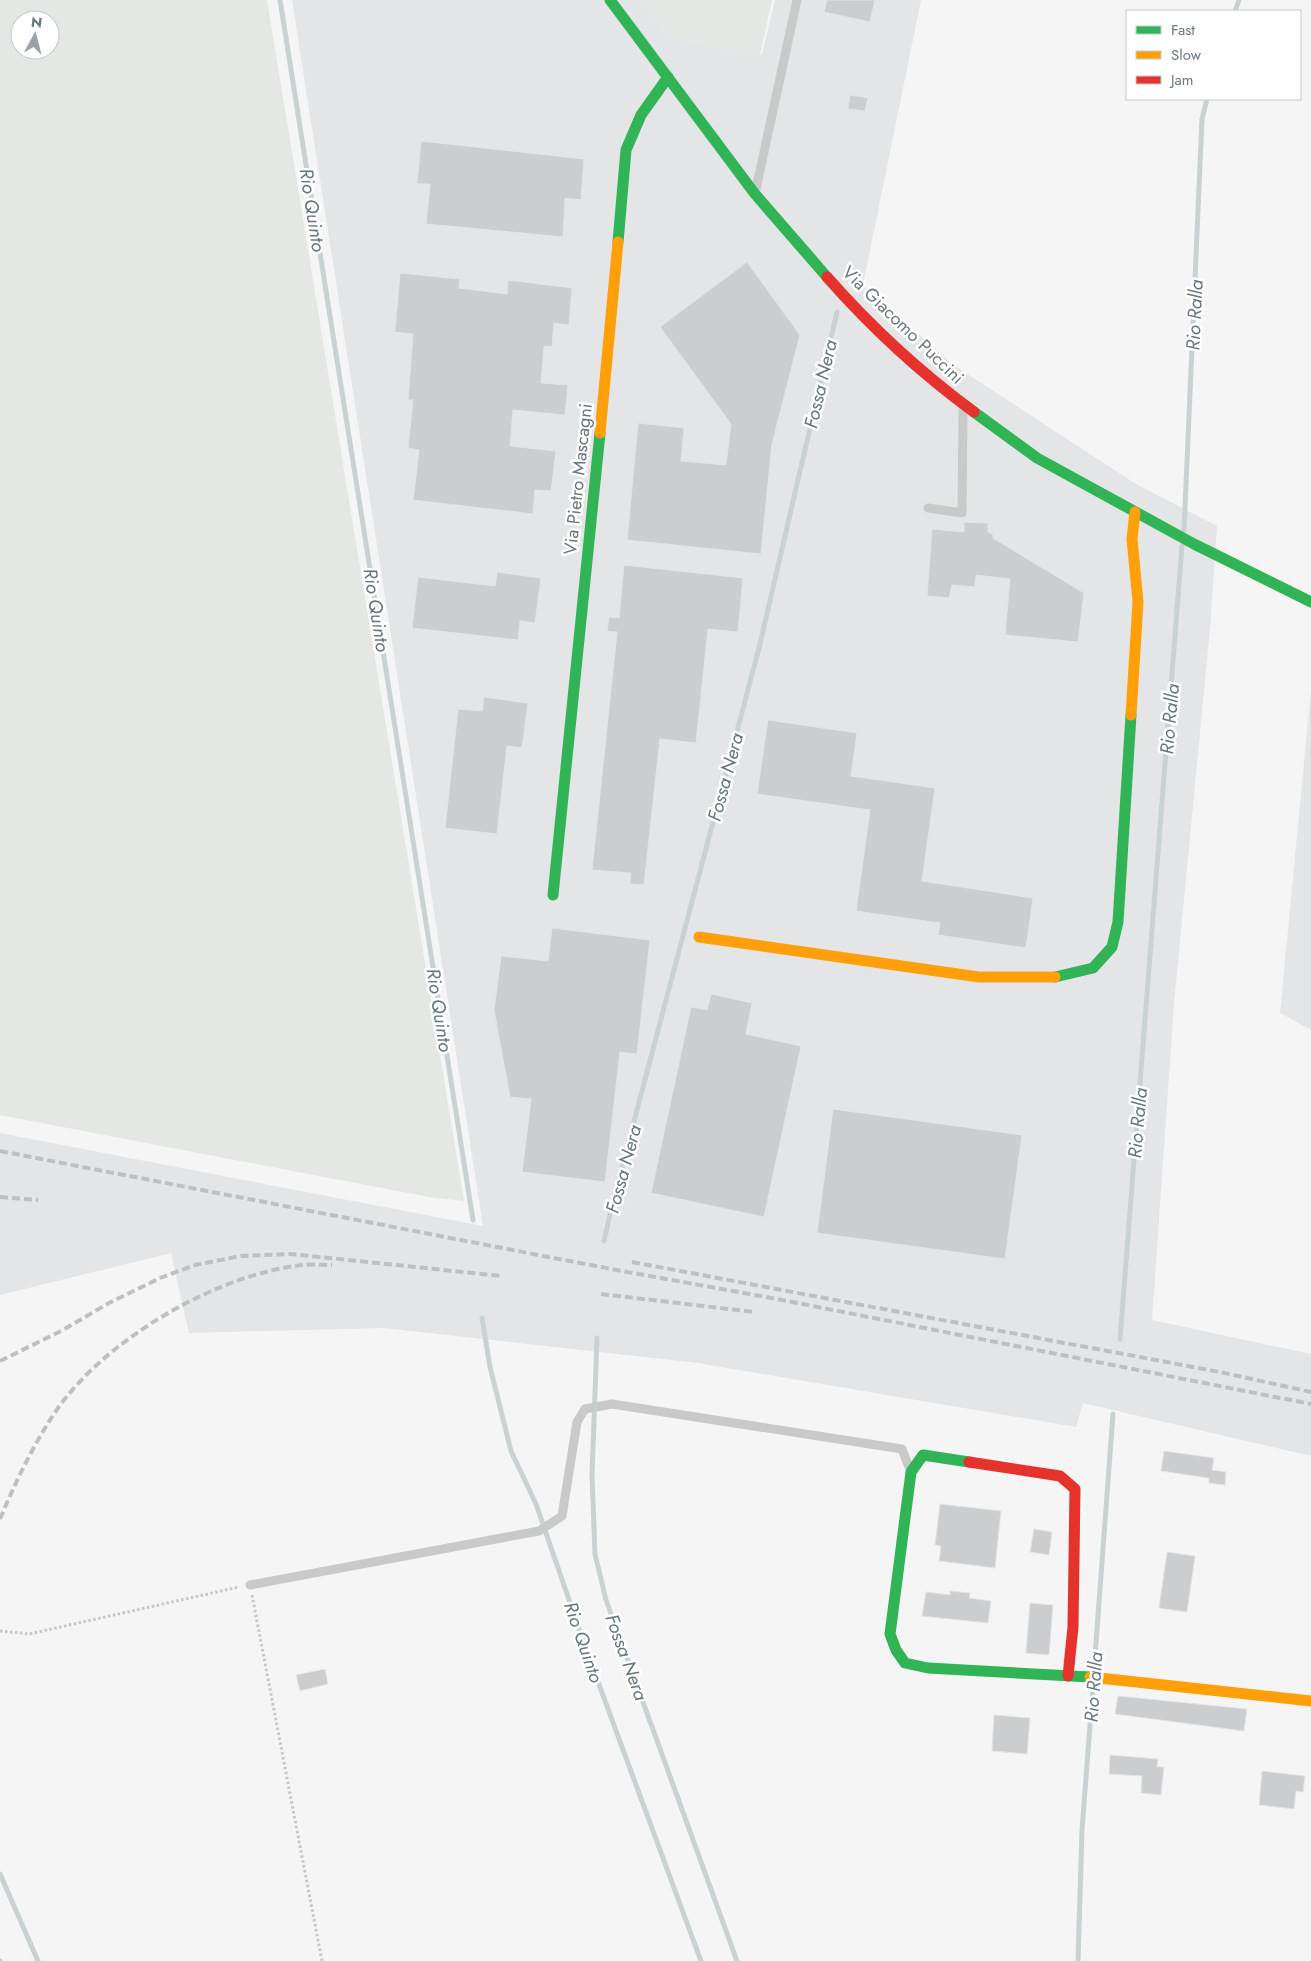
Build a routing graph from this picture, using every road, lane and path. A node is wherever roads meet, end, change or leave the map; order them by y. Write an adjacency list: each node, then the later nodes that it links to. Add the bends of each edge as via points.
1 (610, 0): 3 (street, Via Giacomo Puccini)
2 (797, 0): 4 (lane)
3 (668, 77): 4 (street, Via Giacomo Puccini); 9 (street, Via Pietro Mascagni, via 641,115 626,150)
4 (755, 194): 5 (street, Via Giacomo Puccini, via 847,300 935,384)
5 (964, 405): 6 (lane, via 962,513); 7 (street, Via Giacomo Puccini, via 1037,458)
6 (928, 508)
7 (1135, 512): 8 (street, Via Giacomo Puccini); 10 (street, via 1132,538 1138,602 1118,922 1112,947 1093,968 1055,977 978,977)
8 (1311, 602)
9 (553, 895)
10 (699, 937)
11 (912, 1472): 12 (lane, via 902,1449 612,1404 585,1409 577,1422 562,1516 539,1531); 14 (street, via 890,1634 905,1663 928,1668); 14 (street, via 923,1455 1060,1476 1075,1489)
12 (250, 1585): 13 (path, via 29,1634); 16 (path)
13 (0, 1631)
14 (1072, 1676): 15 (street)
15 (1311, 1702)
16 (322, 1961)

